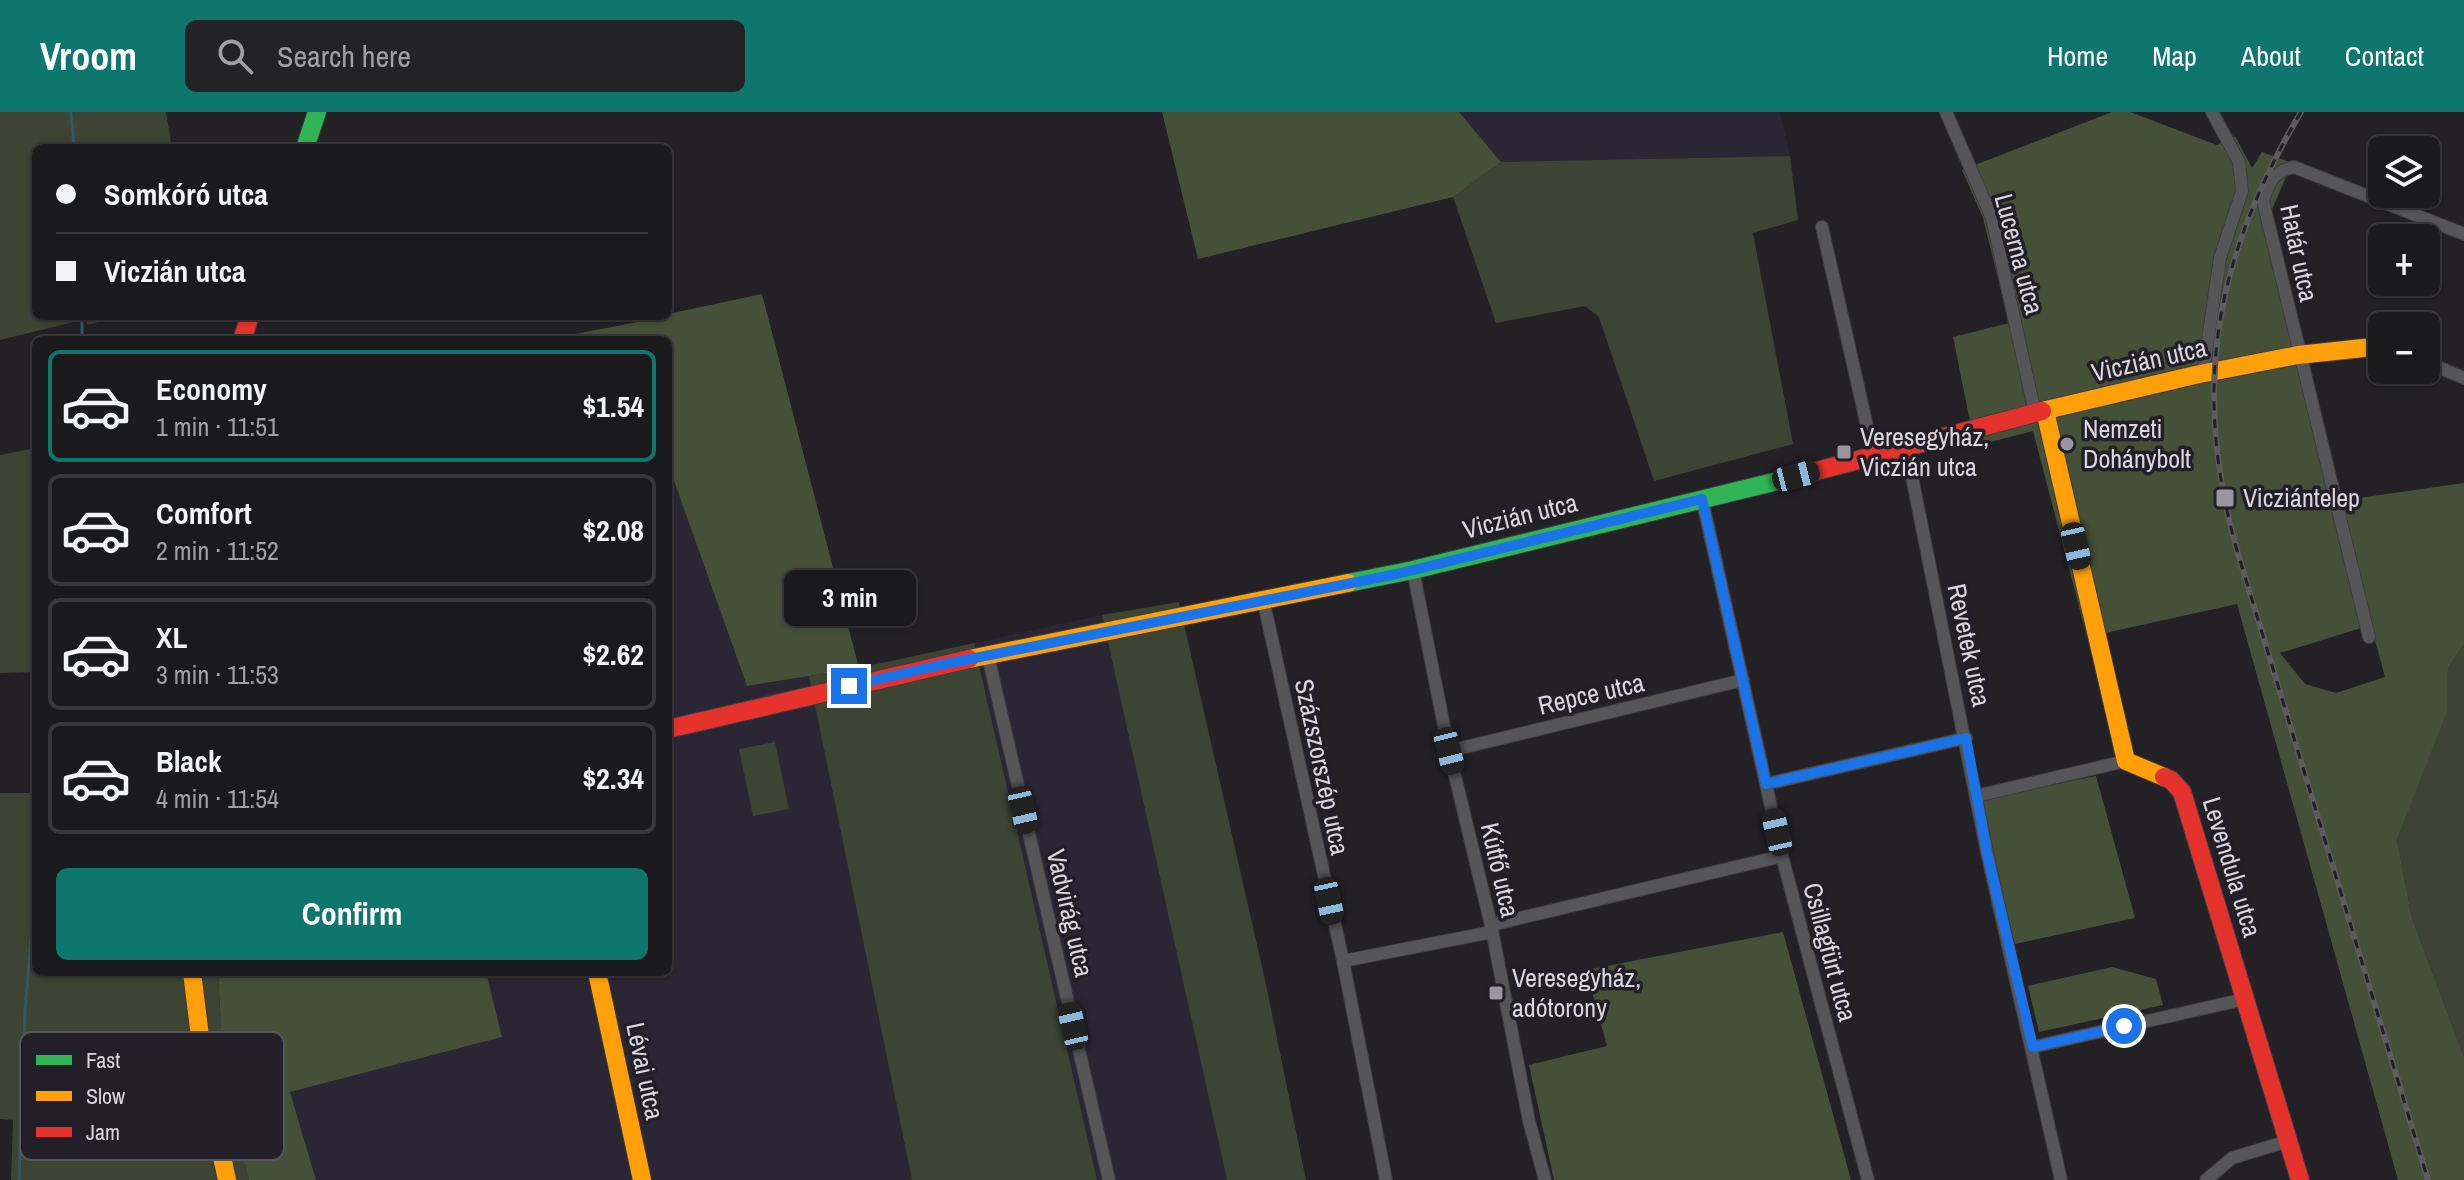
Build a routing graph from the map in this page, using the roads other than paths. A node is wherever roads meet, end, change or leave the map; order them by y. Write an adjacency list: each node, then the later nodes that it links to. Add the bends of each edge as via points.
1 (317, 112): 4 (street)
2 (1946, 112): 12 (street, Lucerna utca, via 1992,218)
3 (2212, 112): 10 (street, via 2239,162 2242,191 2220,258)
4 (306, 144)
5 (1822, 227): 14 (street)
6 (2464, 234): 8 (street, Határ utca, via 2294,167 2280,170 2263,201)
7 (2368, 348): 8 (street, Viczián utca)
8 (2298, 355): 10 (street, Viczián utca); 18 (street, Határ utca)
9 (2440, 369): 11 (street)
10 (2203, 374): 12 (street, Viczián utca)
11 (2463, 380)
12 (2040, 412): 13 (street, Viczián utca); 24 (street)
13 (1906, 447): 14 (street, Viczián utca); 22 (street, Revetek utca)
14 (1874, 457): 15 (street, Viczián utca)
15 (1702, 499): 16 (street, Viczián utca); 20 (street, Csillagfürt utca)
16 (1413, 570): 17 (street, Viczián utca); 23 (street, Kútfő utca)
17 (1263, 599): 19 (street, Viczián utca); 29 (street, Százszorszép utca)
18 (2369, 637)
19 (988, 656): 21 (street, Viczián utca); 39 (street, Vadvirág utca)
20 (1743, 680): 23 (street, Repce utca); 25 (street, Csillagfürt utca)
21 (672, 728)
22 (1966, 738): 25 (street); 26 (street, Revetek utca)
23 (1449, 751): 28 (street, Kútfő utca)
24 (2126, 761): 26 (street); 32 (street, Levendula utca, via 2171,780 2182,792)
25 (1766, 784): 27 (street, Csillagfürt utca)
26 (1976, 796): 34 (street, Revetek utca)
27 (1782, 856): 28 (street); 42 (street, Csillagfürt utca)
28 (1492, 929): 29 (street); 41 (street, Kútfő utca)
29 (1343, 961): 40 (street, Százszorszép utca)
30 (192, 976): 33 (street)
31 (598, 976): 38 (street, Lévai utca)
32 (2245, 999): 34 (street); 35 (street, Levendula utca)
33 (199, 1032)
34 (2033, 1047): 43 (street, Revetek utca)
35 (2288, 1141): 44 (street, via 2232,1158); 45 (street, Levendula utca)
36 (223, 1160): 37 (street)
37 (227, 1180)
38 (642, 1180)
39 (1109, 1180)
40 (1386, 1180)
41 (1545, 1180)
42 (1868, 1180)
43 (2061, 1180)
44 (2206, 1180)
45 (2300, 1180)

